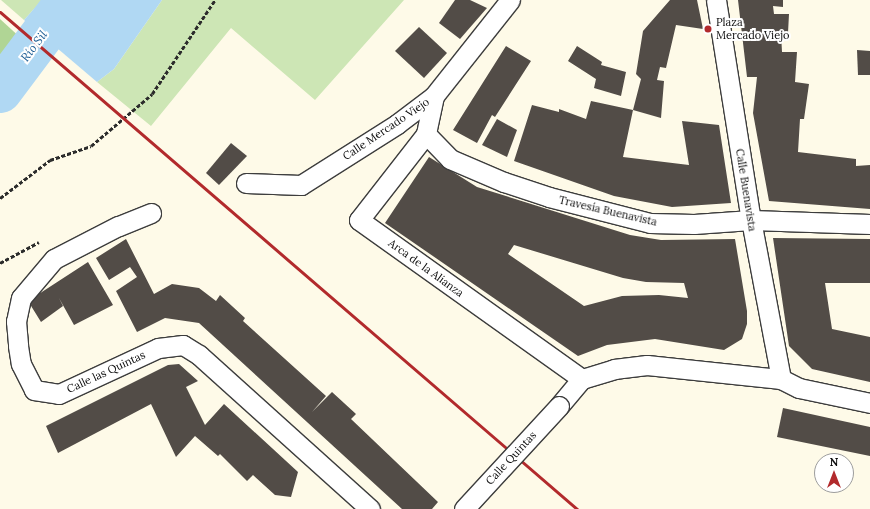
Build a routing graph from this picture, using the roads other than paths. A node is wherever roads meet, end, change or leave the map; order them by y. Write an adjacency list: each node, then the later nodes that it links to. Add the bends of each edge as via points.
1 (510, 0): 3 (street, Calle Mercado Viejo)
2 (716, 0): 7 (street, Calle Buenavista)
3 (434, 96): 4 (street); 5 (street, Calle Mercado Viejo, via 397,124 301,185)
4 (426, 134): 7 (street, Travesía Buenavista, via 450,159 504,182 597,210 650,223 694,224); 9 (street, Arca de la Alianza, via 359,220)
5 (246, 183)
6 (151, 213): 12 (street, Calle las Quintas, via 118,226 54,259 21,298 16,321 18,346 21,364 34,390 60,394 158,348 183,346 199,355)
7 (751, 220): 8 (street, Travesía Buenavista); 10 (street, Calle Buenavista)
8 (870, 224)
9 (582, 379): 10 (street, via 614,368 647,365); 13 (street, Calle Quintas, bridge)
10 (781, 379): 11 (street, via 799,388)
11 (870, 402)
12 (370, 509)
13 (464, 509)

